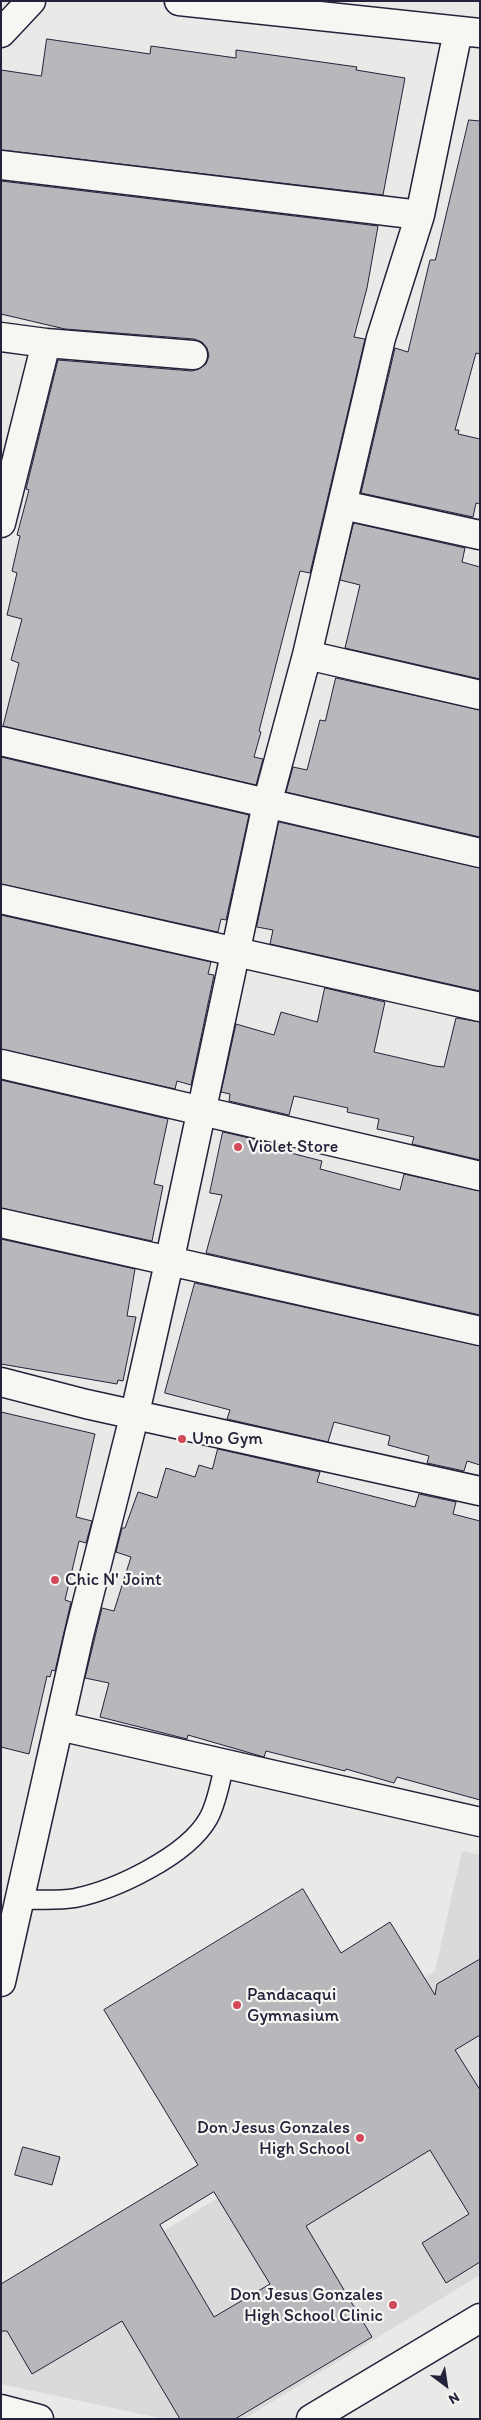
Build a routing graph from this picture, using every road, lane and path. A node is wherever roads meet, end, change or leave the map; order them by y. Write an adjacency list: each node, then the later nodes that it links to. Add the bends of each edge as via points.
1 (31, 1): 4 (street)
2 (179, 1): 3 (street)
3 (469, 32): 6 (street)
4 (1, 33)
5 (1, 165): 6 (street)
6 (420, 215): 10 (street, via 381,338)
7 (1, 337): 8 (street)
8 (46, 344): 9 (street); 11 (street)
9 (193, 355)
10 (343, 505): 12 (street); 13 (street)
11 (1, 523)
12 (480, 535)
13 (307, 655): 14 (street); 16 (street)
14 (480, 695)
15 (1, 741): 16 (street)
16 (267, 804): 17 (street); 19 (street)
17 (480, 853)
18 (1, 899): 19 (street)
19 (236, 952): 20 (street); 22 (street)
20 (480, 1007)
21 (1, 1064): 22 (street)
22 (200, 1111): 23 (street); 25 (street)
23 (480, 1176)
24 (1, 1223): 25 (street)
25 (169, 1263): 26 (street); 28 (street)
26 (480, 1332)
27 (1, 1382): 28 (street)
28 (135, 1413): 29 (street); 30 (street, via 93,1574)
29 (480, 1491)
30 (59, 1726): 31 (street); 33 (street)
31 (225, 1764): 32 (street); 33 (lane, via 208,1818 191,1840 153,1867 74,1898)
32 (480, 1822)
33 (11, 1897): 34 (street)
34 (1, 1982)
35 (480, 2318): 38 (street)
36 (1, 2409): 37 (street)
37 (39, 2419)
38 (311, 2419)

